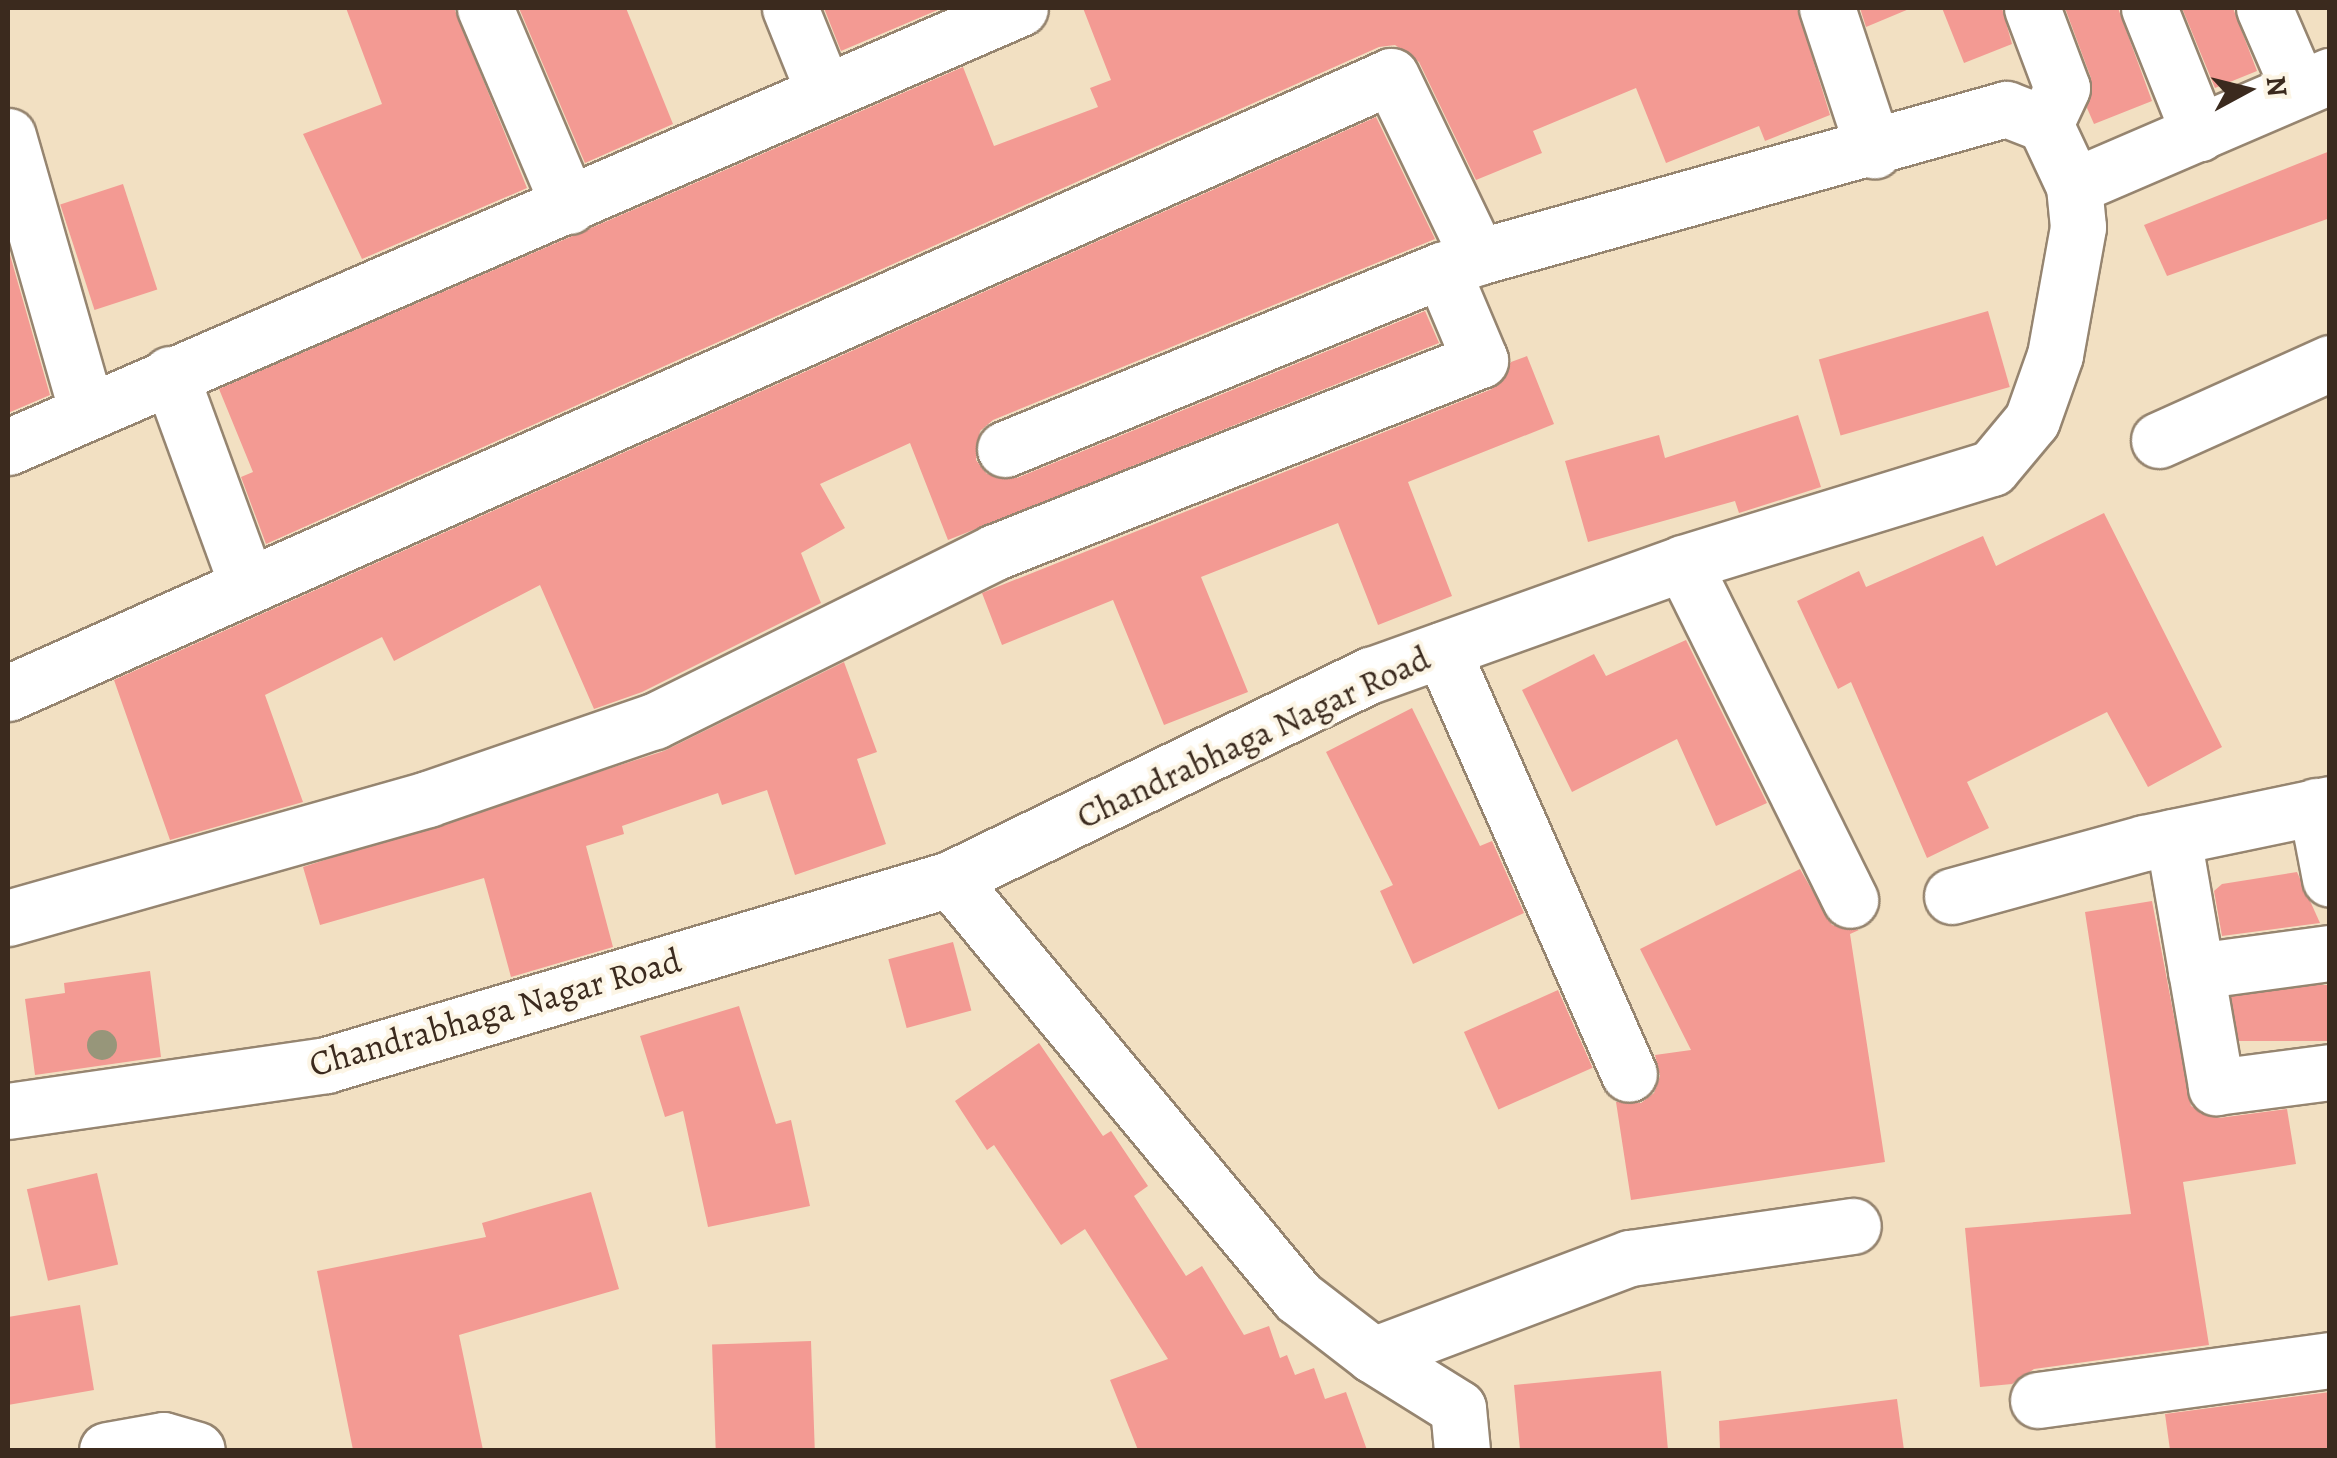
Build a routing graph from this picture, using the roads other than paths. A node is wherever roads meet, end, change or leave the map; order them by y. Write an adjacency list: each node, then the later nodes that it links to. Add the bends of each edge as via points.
1 (485, 8): 15 (street)
2 (790, 8): 9 (street)
3 (1020, 8): 9 (street)
4 (1827, 8): 13 (street)
5 (2032, 8): 10 (street, via 2062,88)
6 (2149, 8): 11 (street)
7 (2264, 8): 8 (street)
8 (2314, 83): 11 (street)
9 (824, 92): 15 (street)
10 (2045, 124): 13 (street, via 2006,109); 14 (street)
11 (2198, 133): 14 (street)
12 (8, 136): 19 (street)
13 (1874, 150): 16 (street)
14 (2074, 186): 23 (street, Chandrabhaga Nagar Road, via 2078,227 2067,305 2044,388 2015,447 1992,468)
15 (569, 206): 18 (street)
16 (1460, 264): 22 (street); 24 (street, via 1391,76); 33 (street, via 1480,360 994,552 654,721 428,799)
17 (2330, 364): 20 (street)
18 (170, 374): 19 (street); 24 (street)
19 (87, 412): 21 (street)
20 (2160, 440)
21 (8, 447)
22 (1006, 449)
23 (1683, 563): 25 (street, Chandrabhaga Nagar Road); 32 (street)
24 (247, 584): 26 (street)
25 (1442, 650): 29 (street, Chandrabhaga Nagar Road, via 1371,676); 37 (street)
26 (8, 693)
27 (2323, 805): 28 (street); 30 (street)
28 (2173, 837): 31 (street); 35 (street)
29 (950, 879): 38 (street, Chandrabhaga Nagar Road, via 326,1065); 40 (street, via 1298,1297)
30 (2330, 879)
31 (1952, 896)
32 (1850, 900)
33 (8, 918)
34 (2330, 954): 35 (street)
35 (2196, 972): 36 (street, via 2216,1086)
36 (2330, 1072)
37 (1630, 1074)
38 (8, 1111)
39 (1853, 1226): 40 (street, via 1630,1258)
40 (1373, 1355): 45 (street, via 1458,1408)
41 (2330, 1360): 42 (street)
42 (2038, 1400)
43 (108, 1450): 44 (street, via 163,1440)
44 (197, 1450)
45 (1462, 1450)

